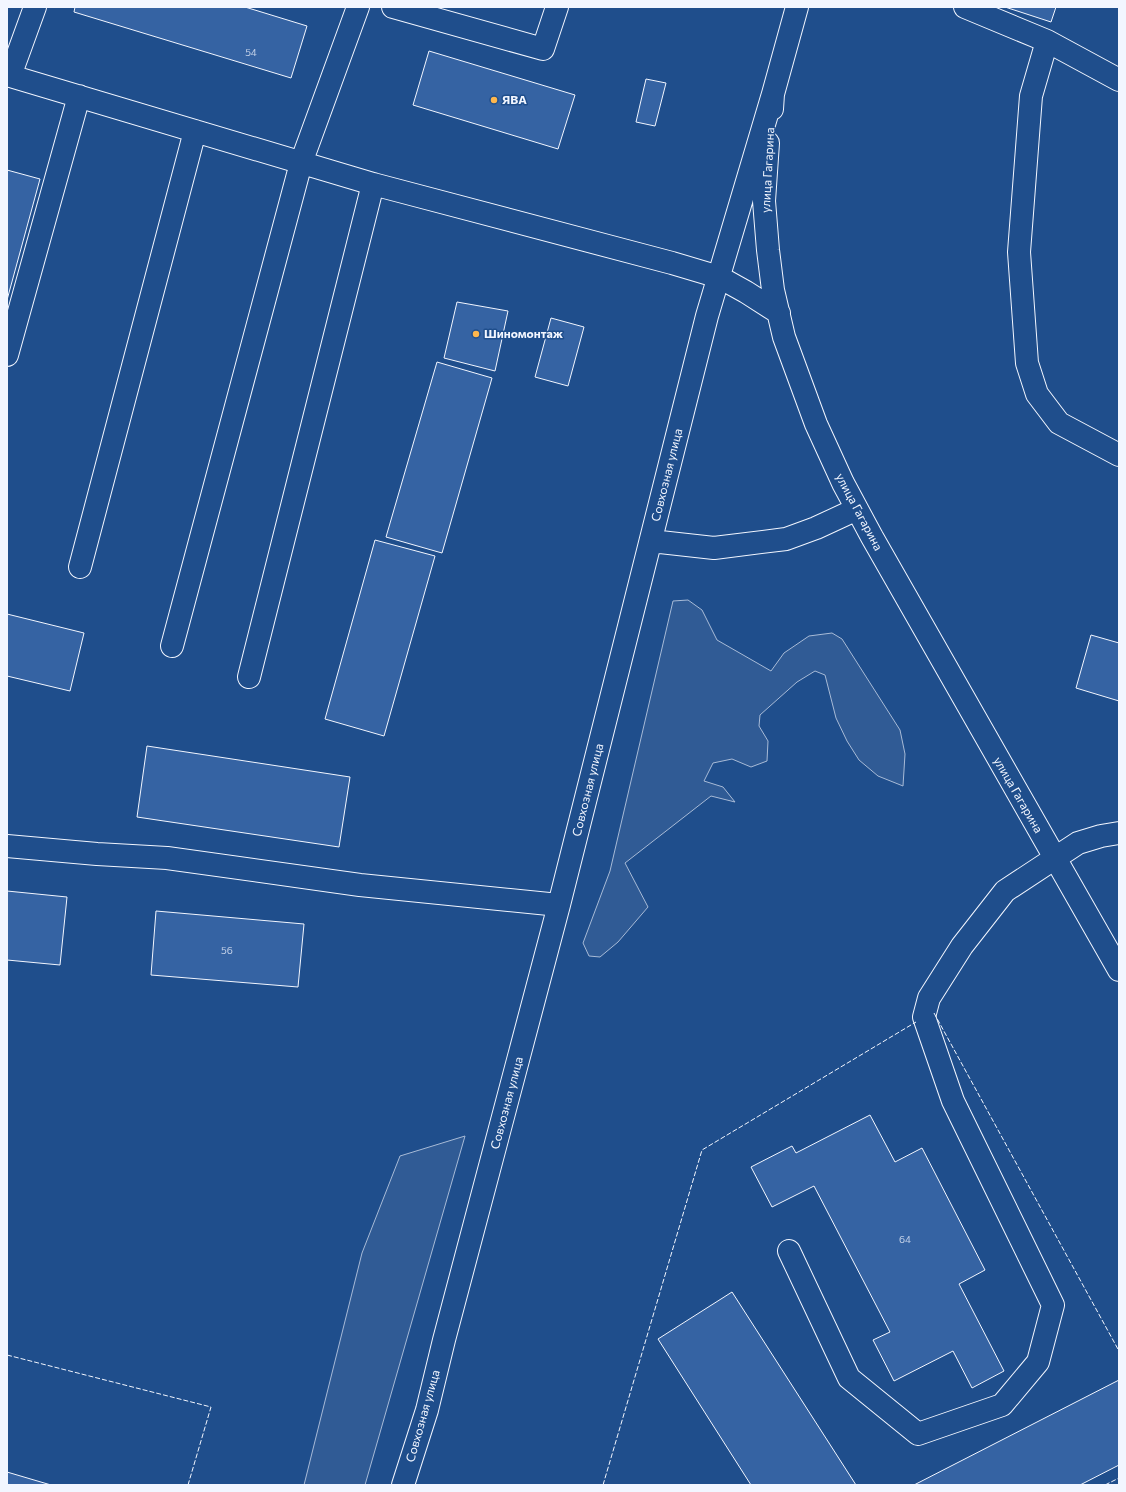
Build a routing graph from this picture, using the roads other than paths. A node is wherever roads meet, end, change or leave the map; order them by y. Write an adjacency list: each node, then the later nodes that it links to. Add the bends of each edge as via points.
1 (34, 7): 8 (street)
2 (358, 7): 13 (street)
3 (393, 7): 4 (street, via 543,49)
4 (557, 7)
5 (797, 7): 10 (street, улица Гагарина)
6 (965, 7): 7 (street)
7 (1047, 41): 9 (street); 18 (street, via 1030,96 1019,252 1027,364 1037,394 1059,423)
8 (9, 75): 11 (street)
9 (1119, 80)
10 (773, 94): 15 (street, Совхозная улица); 16 (street, улица Гагарина, via 764,201 773,290)
11 (79, 96): 12 (street); 17 (street)
12 (195, 131): 13 (street); 21 (street)
13 (301, 163): 14 (street); 22 (street)
14 (373, 184): 15 (street); 23 (street)
15 (719, 277): 16 (street); 20 (street, Совхозная улица)
16 (779, 313): 19 (street, улица Гагарина, via 784,337 816,424)
17 (7, 355)
18 (1119, 455)
19 (857, 509): 20 (street, via 816,528 786,538 714,548); 26 (street, улица Гагарина)
20 (650, 541): 27 (street, Совхозная улица)
21 (80, 567)
22 (172, 646)
23 (249, 677)
24 (1119, 833): 26 (street, via 1078,843)
25 (7, 846): 27 (street, via 167,858 360,885)
26 (1054, 858): 28 (street, улица Гагарина); 29 (street, via 1005,891 962,946 929,998 924,1017 953,1101 1053,1305 1038,1362 1002,1405 918,1434 849,1378)
27 (559, 905): 30 (street, Совхозная улица, via 427,1410)
28 (1119, 970)
29 (789, 1251)
30 (403, 1485)

